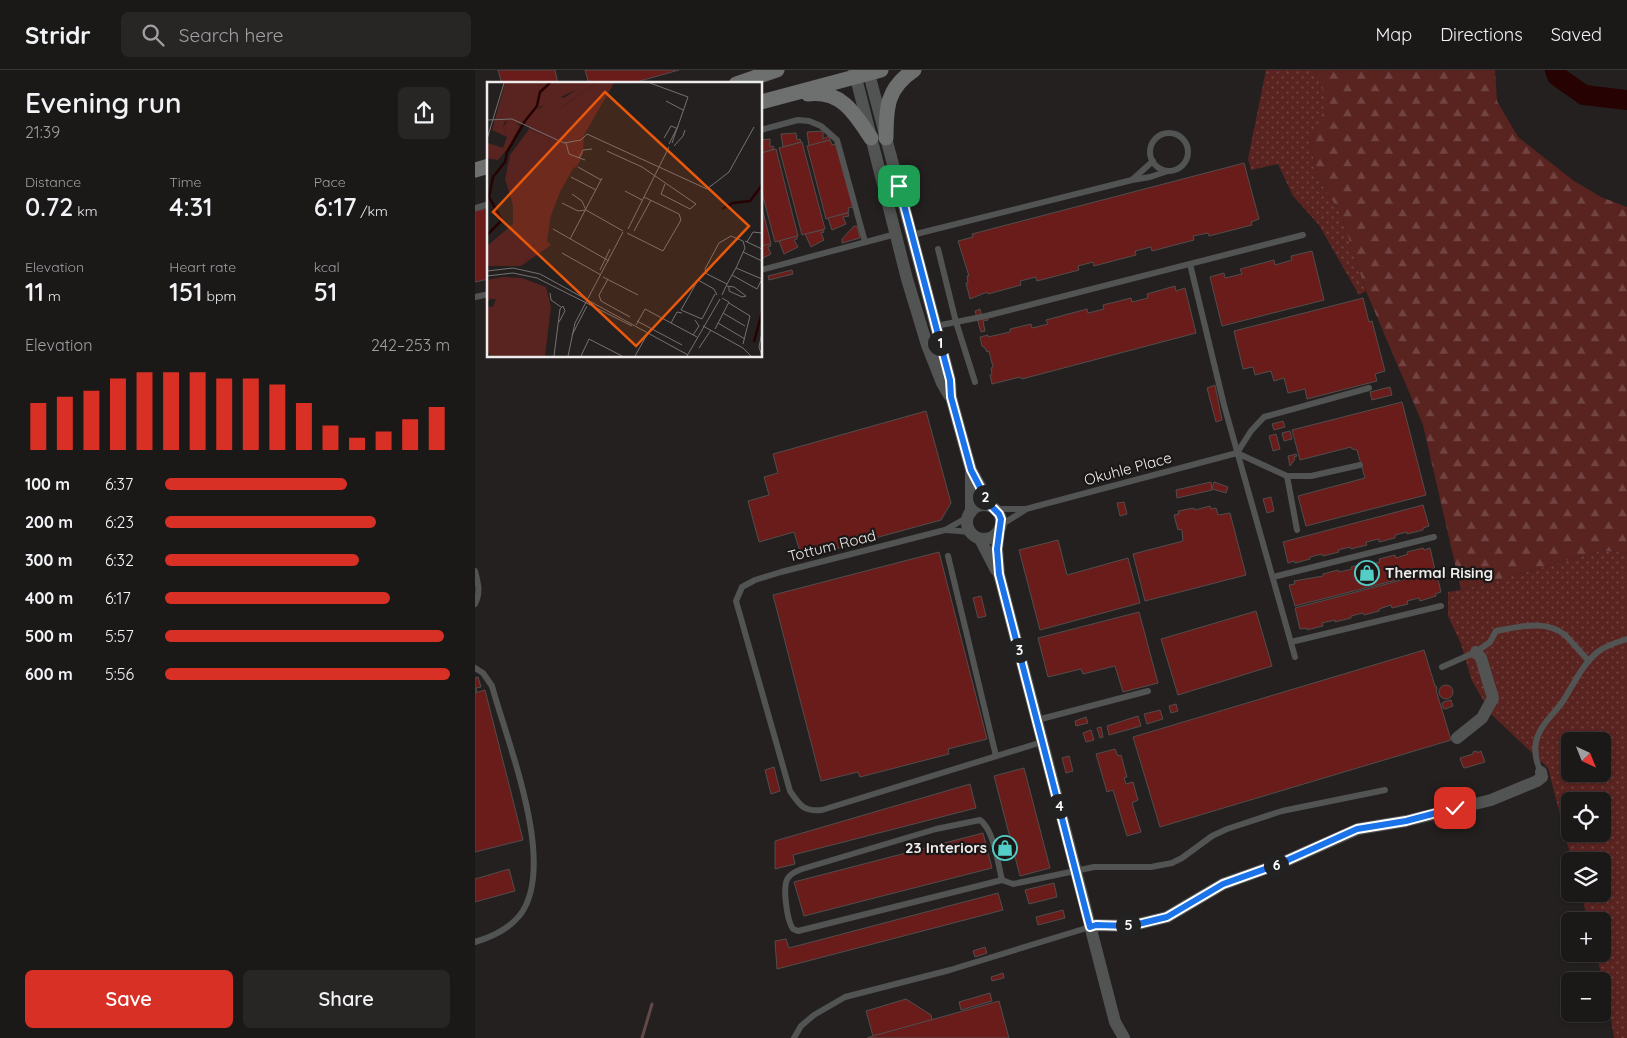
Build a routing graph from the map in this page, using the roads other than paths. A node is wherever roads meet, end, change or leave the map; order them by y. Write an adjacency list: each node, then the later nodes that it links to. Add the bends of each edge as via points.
1 (914, 70): 7 (street, via 897,84 892,93)
2 (774, 71): 4 (street)
3 (866, 72): 5 (street); 7 (street)
4 (742, 82)
5 (768, 100): 7 (street, via 826,94 844,103)
6 (763, 129): 14 (lane, via 798,120 809,121 821,126 837,140)
7 (879, 138): 11 (street); 12 (street)
8 (1153, 161): 9 (lane); 9 (lane, via 1150,150 1155,139 1165,133 1177,134 1186,143 1187,156 1180,167); 10 (lane)
9 (1168, 171): 10 (lane)
10 (1133, 180): 12 (lane)
11 (896, 234): 14 (lane); 22 (street, via 927,344)
12 (911, 235): 19 (street)
13 (1303, 235): 16 (lane)
14 (865, 242): 17 (lane)
15 (938, 249): 18 (lane)
16 (1190, 264): 18 (lane); 23 (lane)
17 (763, 269)
18 (956, 322): 19 (lane); 20 (lane)
19 (936, 326): 22 (street, via 950,380)
20 (975, 382)
21 (1369, 388): 23 (lane, via 1264,416)
22 (951, 397): 25 (street)
23 (1237, 453): 26 (lane); 28 (lane, Okuhle Place); 38 (lane)
24 (1360, 465): 26 (lane, via 1311,476)
25 (971, 470): 27 (street); 29 (street)
26 (1287, 476): 32 (lane)
27 (993, 508): 28 (lane, Okuhle Place); 29 (street, via 980,506); 30 (street, via 1001,519)
28 (1027, 509): 30 (lane, Okuhle Place)
29 (969, 515): 31 (lane, Tottum Road); 33 (street, via 968,528)
30 (1000, 528): 33 (street, via 991,538); 37 (street, via 997,549)
31 (945, 530): 33 (lane, Tottum Road); 52 (lane, Tottum Road, via 755,580 742,588 736,601 790,791 806,809 822,810)
32 (1297, 530)
33 (975, 535): 37 (street)
34 (1434, 537): 38 (lane)
35 (948, 556): 52 (lane)
36 (475, 571): 39 (lane, via 479,595)
37 (999, 574): 49 (street)
38 (1273, 577): 42 (lane)
39 (475, 604)
40 (1441, 606): 42 (lane)
41 (1627, 639): 45 (lane, via 1599,651)
42 (1291, 642): 44 (lane)
43 (1476, 652): 45 (lane, via 1490,642 1496,631 1534,625 1563,634); 46 (lane); 50 (street, via 1481,658 1493,698 1482,718)
44 (1295, 657)
45 (1589, 661): 53 (lane, via 1538,735 1535,753)
46 (1442, 667)
47 (475, 668): 58 (lane, via 492,686 529,814 535,868 532,888 520,915 501,932)
48 (1147, 691): 49 (lane)
49 (1037, 720): 51 (street)
50 (1457, 738)
51 (1043, 742): 52 (lane); 55 (street)
52 (996, 756)
53 (1541, 772): 57 (street, via 1537,781 1491,800 1406,821 1357,829 1279,864 1223,884 1167,917 1130,926)
54 (1385, 790): 55 (lane, via 1283,811 1227,829 1172,863)
55 (1076, 870): 56 (lane, via 1013,884); 57 (street)
56 (1002, 880): 56 (lane, via 990,835 980,820 795,872 785,885 788,919 793,929 804,930)
57 (1090, 927): 59 (street); 60 (lane, via 950,970 845,997 814,1015 801,1026)
58 (475, 942)
59 (1115, 1022): 61 (street); 62 (street)
60 (794, 1038)
61 (1114, 1038)
62 (1124, 1038)

